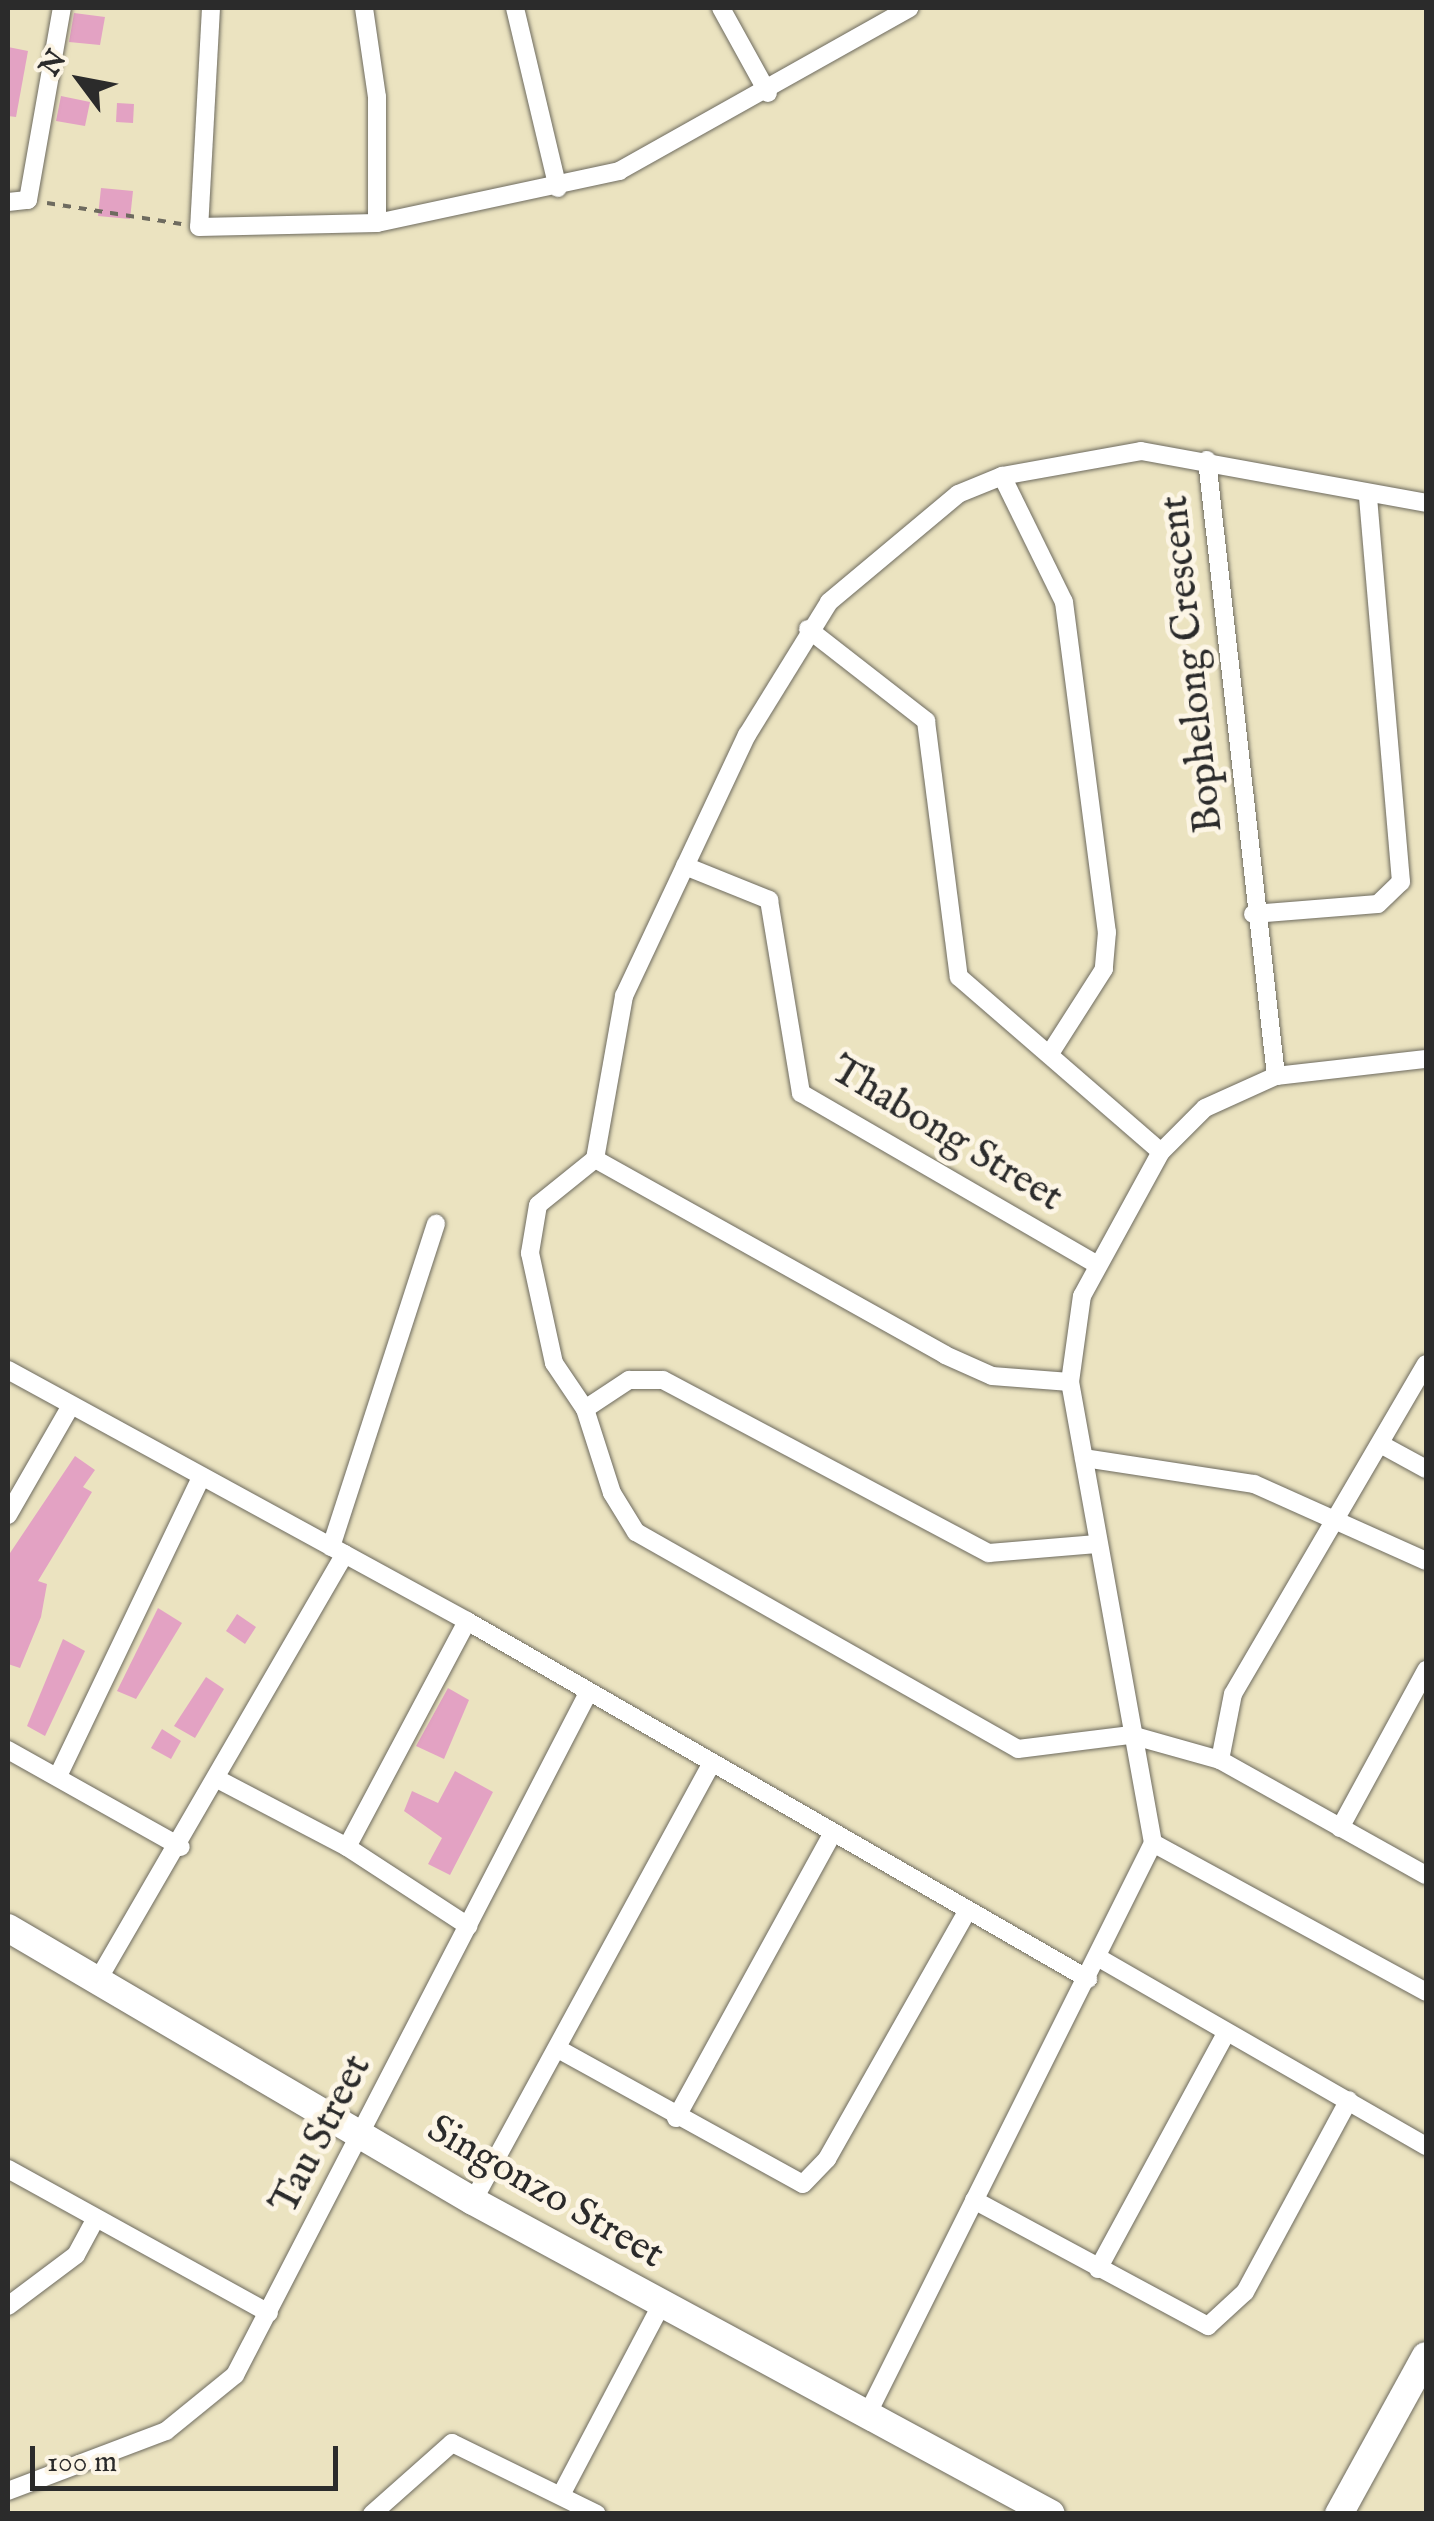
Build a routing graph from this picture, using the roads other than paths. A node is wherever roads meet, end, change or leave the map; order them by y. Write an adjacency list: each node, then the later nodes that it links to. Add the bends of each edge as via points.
1 (62, 8): 9 (street, via 28,200)
2 (211, 8): 10 (street, via 198,226)
3 (364, 8): 10 (street, via 377,96)
4 (515, 8): 8 (street)
5 (722, 8): 7 (street)
6 (909, 8): 7 (street)
7 (768, 93): 8 (street, via 620,170)
8 (558, 188): 10 (street)
9 (8, 202)
10 (377, 223)
11 (1207, 460): 12 (street, Bophelong Crescent, via 1141,451); 13 (street); 17 (street, Bophelong Crescent)
12 (1002, 476): 15 (street, Bophelong Crescent, via 958,494 842,587); 18 (street, via 1064,602 1106,932 1104,969)
13 (1368, 494): 14 (street); 17 (street, via 1401,882 1378,904)
14 (1426, 503)
15 (808, 629): 16 (street, Bophelong Crescent); 18 (street, via 926,721 958,977)
16 (685, 866): 22 (street, Bophelong Crescent, via 624,996); 24 (street, Thabong Street, via 769,900 801,1093)
17 (1253, 914): 20 (street, Bophelong Crescent)
18 (1050, 1052): 21 (street)
19 (1426, 1059): 20 (street)
20 (1276, 1076): 21 (street, via 1205,1108)
21 (1161, 1152): 24 (street)
22 (595, 1159): 27 (street, via 972,1368); 29 (street, via 542,1200 530,1253 554,1363)
23 (436, 1224): 37 (street)
24 (1096, 1264): 27 (street, via 1076,1317)
25 (1426, 1364): 30 (street)
26 (8, 1370): 28 (street)
27 (1070, 1382): 31 (street)
28 (70, 1407): 33 (street); 34 (street)
29 (585, 1409): 36 (street, via 644,1375 989,1553); 42 (street, via 612,1493 636,1532 1018,1749)
30 (1382, 1445): 32 (street); 35 (street)
31 (1084, 1458): 35 (street, via 1228,1476); 36 (street)
32 (1426, 1469)
33 (201, 1478): 37 (street); 46 (street)
34 (8, 1515)
35 (1334, 1518): 38 (street); 44 (street, via 1233,1694)
36 (1097, 1544): 42 (street)
37 (338, 1550): 39 (street); 47 (street)
38 (1426, 1561)
39 (468, 1621): 41 (street); 52 (street)
40 (1426, 1670): 48 (street)
41 (588, 1695): 45 (street); 55 (street, Tau Street)
42 (1130, 1735): 44 (street); 50 (street)
43 (8, 1750): 46 (street)
44 (1220, 1760): 48 (street)
45 (712, 1764): 49 (street); 62 (street)
46 (58, 1776): 51 (street)
47 (221, 1781): 51 (street); 52 (street)
48 (1340, 1828): 53 (street)
49 (832, 1834): 54 (street); 64 (street)
50 (1153, 1844): 57 (street); 60 (street)
51 (181, 1847): 58 (street)
52 (347, 1847): 55 (street)
53 (1426, 1875)
54 (968, 1910): 59 (street); 64 (street, via 814,2177 785,2180)
55 (468, 1926): 65 (street, Tau Street)
56 (8, 1928): 58 (street, Singonzo Street)
57 (1099, 1958): 59 (street); 61 (street)
58 (100, 1978): 65 (street, Singonzo Street)
59 (1088, 1980): 68 (street)
60 (1426, 1992)
61 (1226, 2033): 63 (street); 71 (street)
62 (560, 2050): 64 (street); 69 (street)
63 (1349, 2100): 66 (street); 71 (street, via 1222,2320 1188,2320)
64 (676, 2118)
65 (365, 2134): 69 (street, Singonzo Street); 74 (street, Tau Street)
66 (1426, 2146)
67 (8, 2170): 70 (street)
68 (974, 2200): 71 (street); 76 (street)
69 (473, 2201): 72 (street, Singonzo Street)
70 (96, 2218): 73 (street, via 76,2256); 74 (street)
71 (1098, 2269)
72 (661, 2305): 76 (street, Singonzo Street); 78 (street)
73 (8, 2306)
74 (269, 2313): 77 (street, Tau Street, via 235,2375 185,2419)
75 (1426, 2356): 82 (street)
76 (867, 2415): 81 (street, Singonzo Street)
77 (8, 2491)
78 (562, 2494): 79 (street, via 452,2443); 80 (street)
79 (372, 2514)
80 (597, 2514)
81 (1051, 2514)
82 (1339, 2514)

